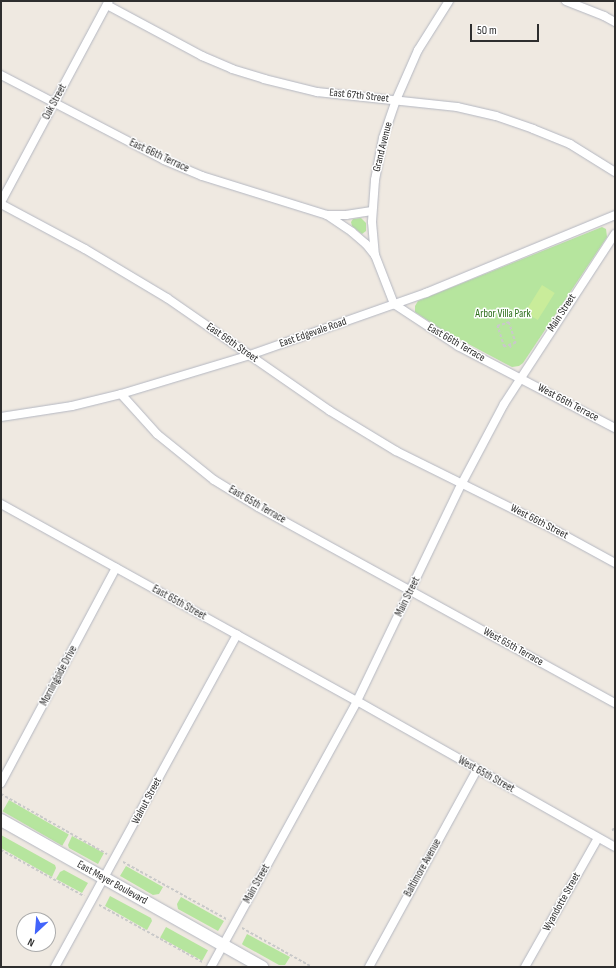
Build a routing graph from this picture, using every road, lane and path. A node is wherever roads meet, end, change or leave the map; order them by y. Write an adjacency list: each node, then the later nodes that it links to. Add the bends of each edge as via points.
1 (449, 1): 6 (street, Grand Avenue, via 418,50)
2 (566, 1): 4 (street)
3 (108, 3): 6 (street, East 67th Street, via 202,56 264,80 317,92); 7 (street, Oak Street)
4 (615, 22)
5 (1, 75): 7 (street, East 66th Terrace)
6 (396, 100): 8 (street, East 67th Street, via 457,107 496,116 570,144); 10 (street, Grand Avenue, via 383,138)
7 (54, 103): 9 (street, Oak Street); 11 (street, East 66th Terrace, via 164,160 202,176)
8 (615, 172)
9 (1, 203): 18 (street, East 66th Street, via 168,298)
10 (372, 211): 11 (street, East 66th Terrace); 14 (street, Grand Avenue)
11 (326, 215): 14 (street, East 66th Terrace, via 352,232)
12 (615, 215): 15 (street, East Edgevale Road)
13 (615, 234): 19 (street, Main Street)
14 (375, 255): 15 (street, Grand Avenue)
15 (394, 304): 18 (street, East Edgevale Road); 19 (street, East 66th Terrace, via 458,346)
16 (510, 345): 16 (path, via 516,343 509,322 497,326 504,347); 17 (path)
17 (512, 350)
18 (250, 355): 20 (street, East Edgevale Road); 23 (street, East 66th Street, via 330,411 396,451)
19 (520, 378): 22 (street, West 66th Terrace); 23 (street, Main Street)
20 (121, 394): 21 (street, East Edgevale Road, via 72,406); 27 (street, East 65th Terrace, via 157,434 214,480)
21 (1, 417)
22 (615, 428)
23 (462, 484): 25 (street, West 66th Street); 27 (street, Main Street)
24 (1, 504): 26 (street, East 65th Street)
25 (615, 563)
26 (116, 568): 28 (street, East 65th Street); 32 (street, Morningside Drive)
27 (411, 591): 29 (street, Main Street); 30 (street, West 65th Terrace)
28 (237, 635): 29 (street, East 65th Street); 42 (street, Walnut Street)
29 (357, 701): 31 (street, West 65th Street); 47 (street, Main Street)
30 (615, 703)
31 (477, 770): 37 (street, West 65th Street); 52 (street, Baltimore Avenue)
32 (1, 783)
33 (1, 794): 40 (path)
34 (1, 820): 42 (main road, East Meyer Boulevard)
35 (615, 826): 36 (path)
36 (612, 831)
37 (598, 838): 38 (street, West 65th Street); 53 (street, Wyandotte Street)
38 (615, 847)
39 (1, 850): 43 (path)
40 (111, 856)
41 (120, 860): 45 (path)
42 (105, 878): 47 (main road, East Meyer Boulevard); 49 (street, Walnut Street)
43 (87, 898)
44 (97, 903): 48 (path)
45 (232, 922)
46 (242, 928): 51 (path)
47 (223, 945): 48 (street, Main Street); 50 (main road, East Meyer Boulevard)
48 (210, 966)
49 (56, 967)
50 (262, 967)
51 (312, 967)
52 (369, 967)
53 (525, 967)

